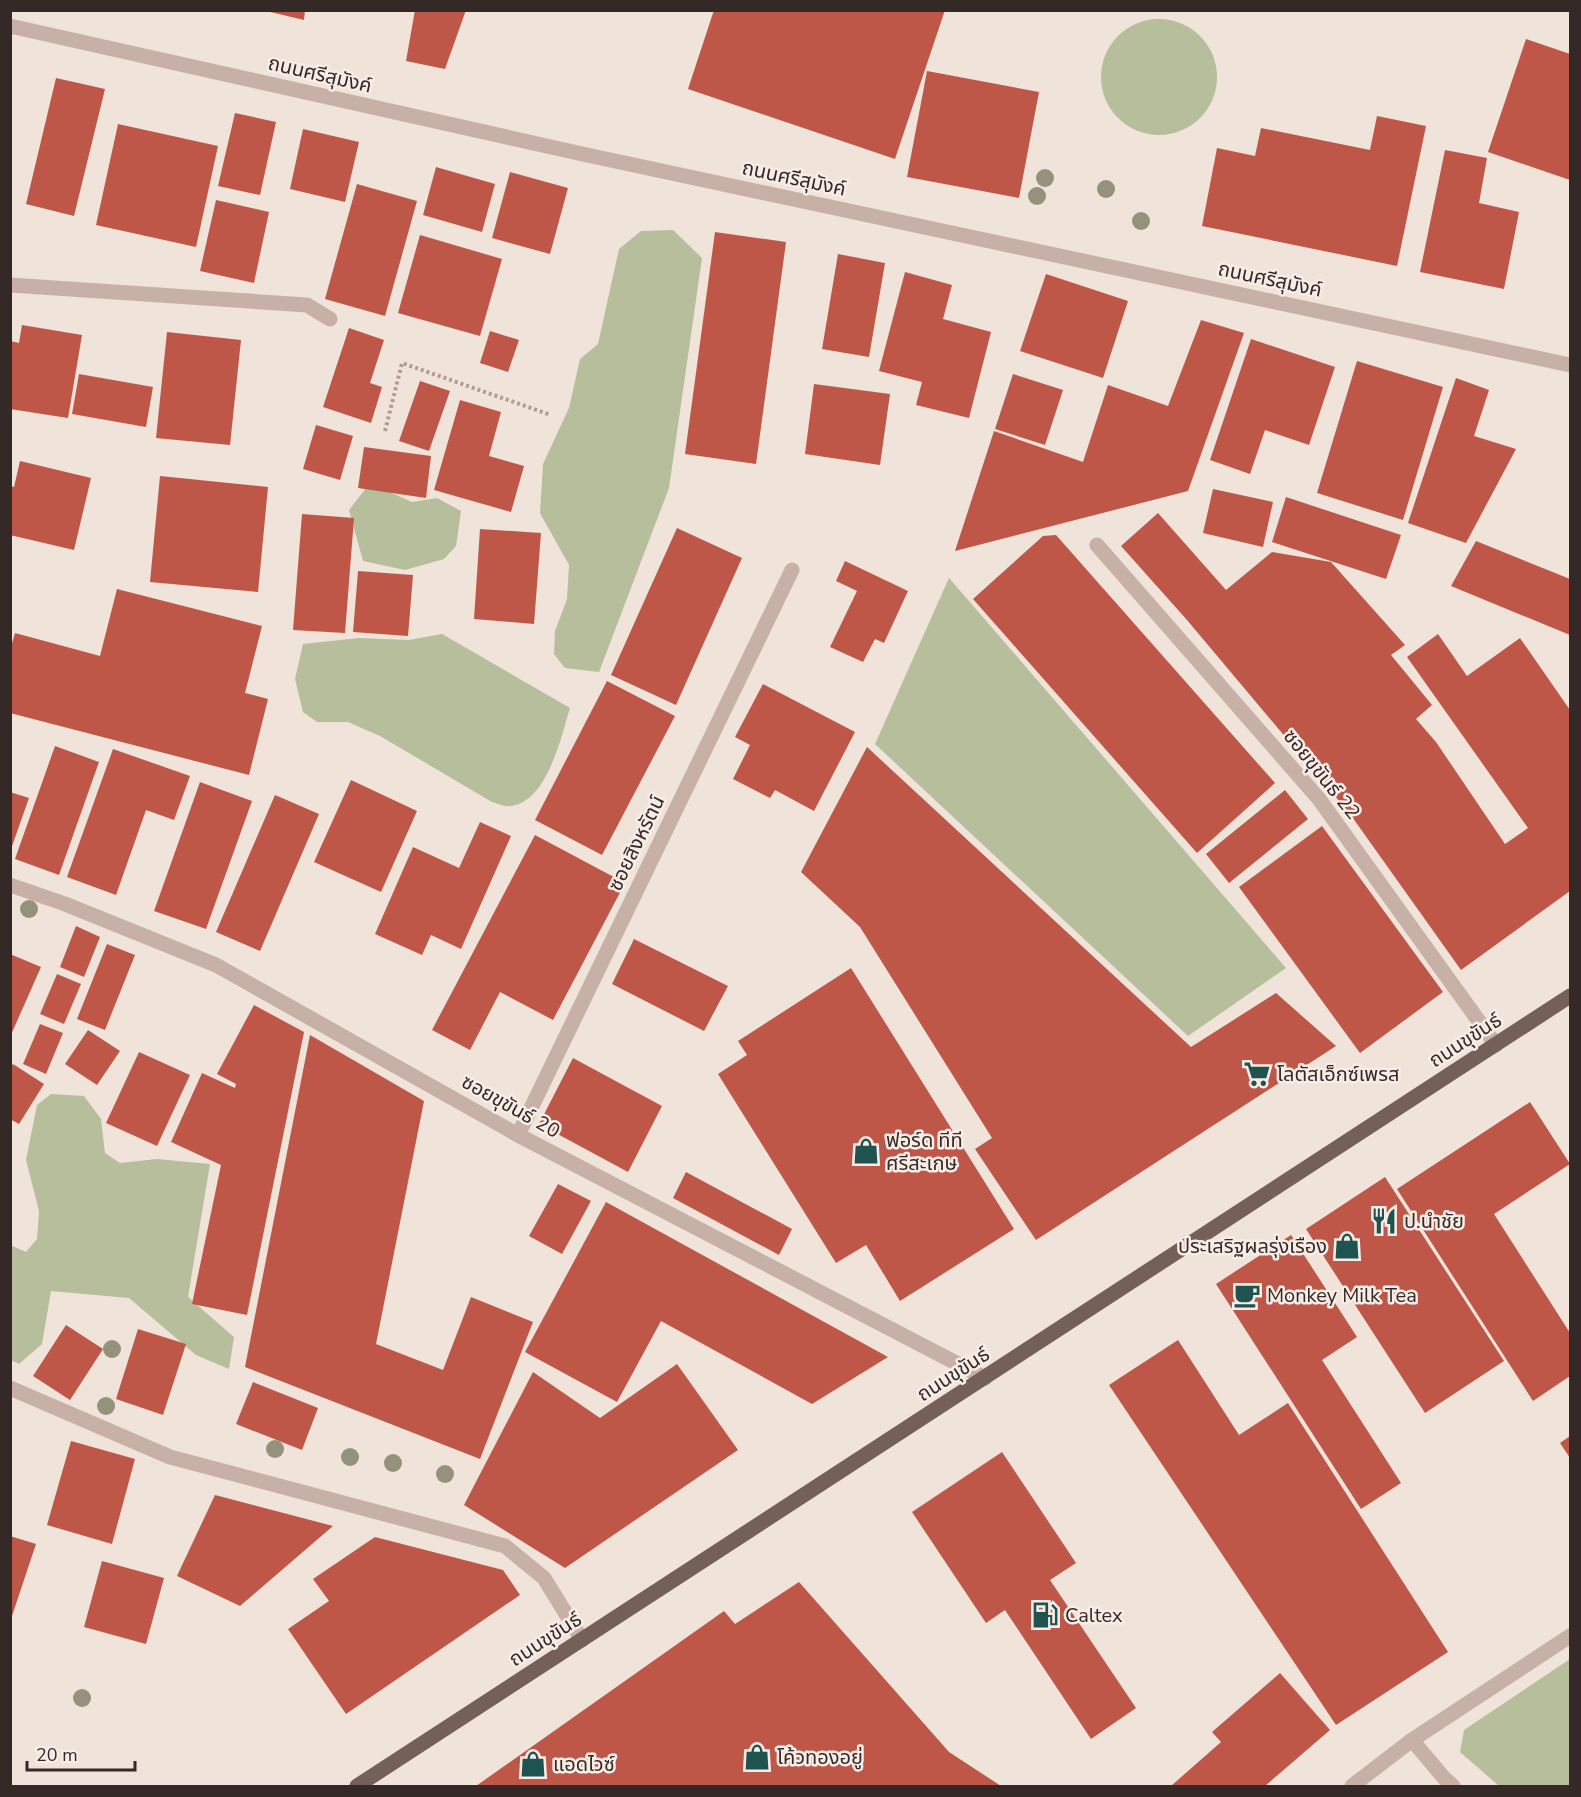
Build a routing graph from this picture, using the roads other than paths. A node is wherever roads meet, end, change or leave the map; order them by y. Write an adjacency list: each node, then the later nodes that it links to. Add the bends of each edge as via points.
1 (10, 26): 4 (street, ถนนศรีสุมังค์, via 611,160)
2 (10, 285): 3 (street, via 307,305)
3 (330, 319)
4 (1570, 365)
5 (1097, 545): 9 (street, ซอยขุขันธ์ 22, via 1320,800)
6 (792, 570): 10 (street, ซอยสิงหรัตน์)
7 (10, 885): 10 (street, ซอยขุขันธ์ 20, via 216,965)
8 (1570, 996): 9 (main road, ถนนขุขันธ์)
9 (1496, 1045): 11 (main road, ถนนขุขันธ์)
10 (518, 1135): 11 (street, ซอยขุขันธ์ 20)
11 (985, 1378): 14 (main road, ถนนขุขันธ์)
12 (10, 1388): 14 (street, via 170,1457 505,1546 544,1578)
13 (1570, 1636): 15 (street)
14 (582, 1640): 16 (main road, ถนนขุขันธ์)
15 (1412, 1740): 17 (street); 18 (street)
16 (357, 1786)
17 (1352, 1786)
18 (1453, 1786)

